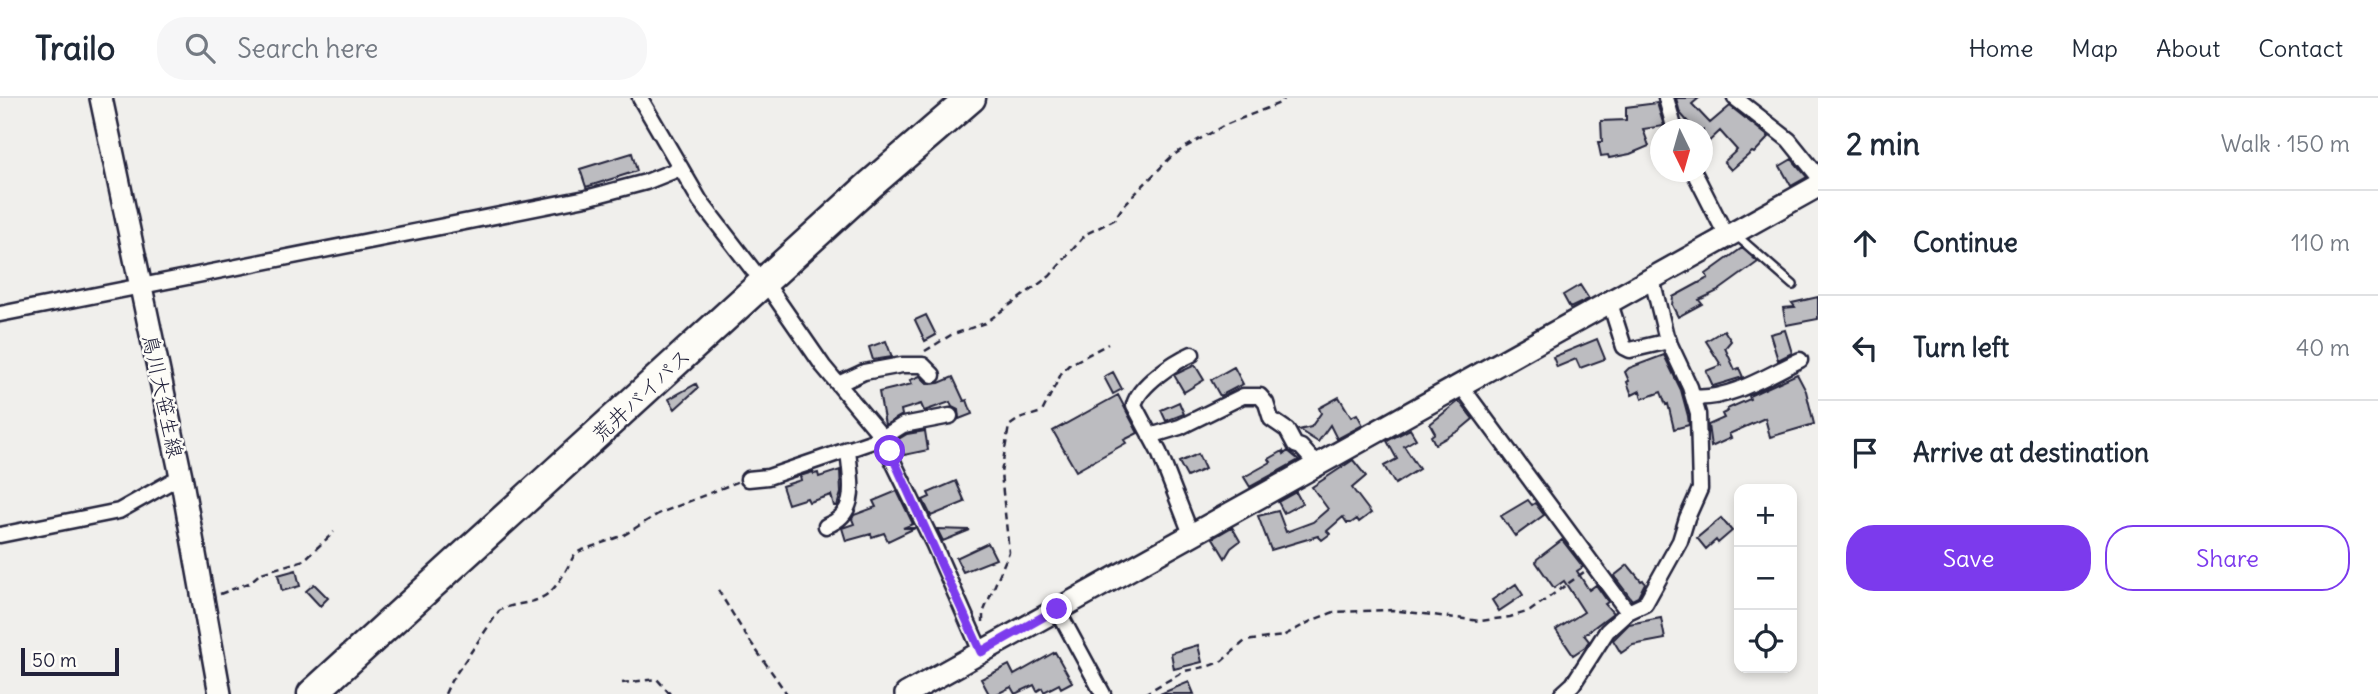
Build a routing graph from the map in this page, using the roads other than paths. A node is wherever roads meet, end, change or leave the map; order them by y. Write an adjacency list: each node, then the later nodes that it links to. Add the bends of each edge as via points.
1 (102, 98): 15 (street, 鳥川大笹生線)
2 (640, 98): 8 (street)
3 (947, 98): 13 (highway, 荒井バイパス)
4 (971, 98): 13 (highway, 荒井バイパス)
5 (1666, 98): 7 (street)
6 (1735, 98): 9 (street, via 1789,140)
7 (1672, 119)
8 (681, 168): 13 (street, via 700,201); 15 (street, via 586,198)
9 (1818, 176)
10 (1700, 182): 12 (street)
11 (1818, 186): 12 (street)
12 (1730, 235): 14 (street); 16 (lane)
13 (759, 276): 23 (street); 40 (highway, 荒井バイパス); 41 (highway, 荒井バイパス)
14 (1652, 279): 17 (street); 19 (street)
15 (140, 285): 18 (street); 31 (street, 鳥川大笹生線)
16 (1793, 285)
17 (1610, 303): 19 (street, via 1624,347 1630,350); 24 (street)
18 (0, 314)
19 (1669, 341): 25 (street)
20 (1192, 354): 27 (street, via 1179,359 1136,396 1133,405)
21 (1800, 360): 25 (street, via 1728,392)
22 (933, 374): 23 (street, via 915,364 864,372)
23 (838, 384): 28 (street)
24 (1461, 386): 30 (street); 37 (street)
25 (1693, 397): 37 (street, via 1698,414 1700,489 1680,541 1645,604)
26 (950, 416): 28 (street, via 903,425)
27 (1150, 436): 30 (street, via 1243,396 1260,396 1271,418); 34 (street)
28 (882, 438): 29 (street); 38 (street)
29 (848, 449): 32 (street); 33 (street, via 851,499 848,509)
30 (1317, 465): 34 (street)
31 (181, 476): 35 (street, via 119,511); 39 (street, 鳥川大笹生線)
32 (748, 480)
33 (826, 526)
34 (1191, 534): 36 (street)
35 (0, 535)
36 (1057, 609): 38 (street); 43 (street)
37 (1628, 612): 44 (street, via 1607,631)
38 (979, 647): 42 (street)
39 (220, 694)
40 (288, 694)
41 (312, 694)
42 (906, 694)
43 (1103, 694)
44 (1562, 694)

